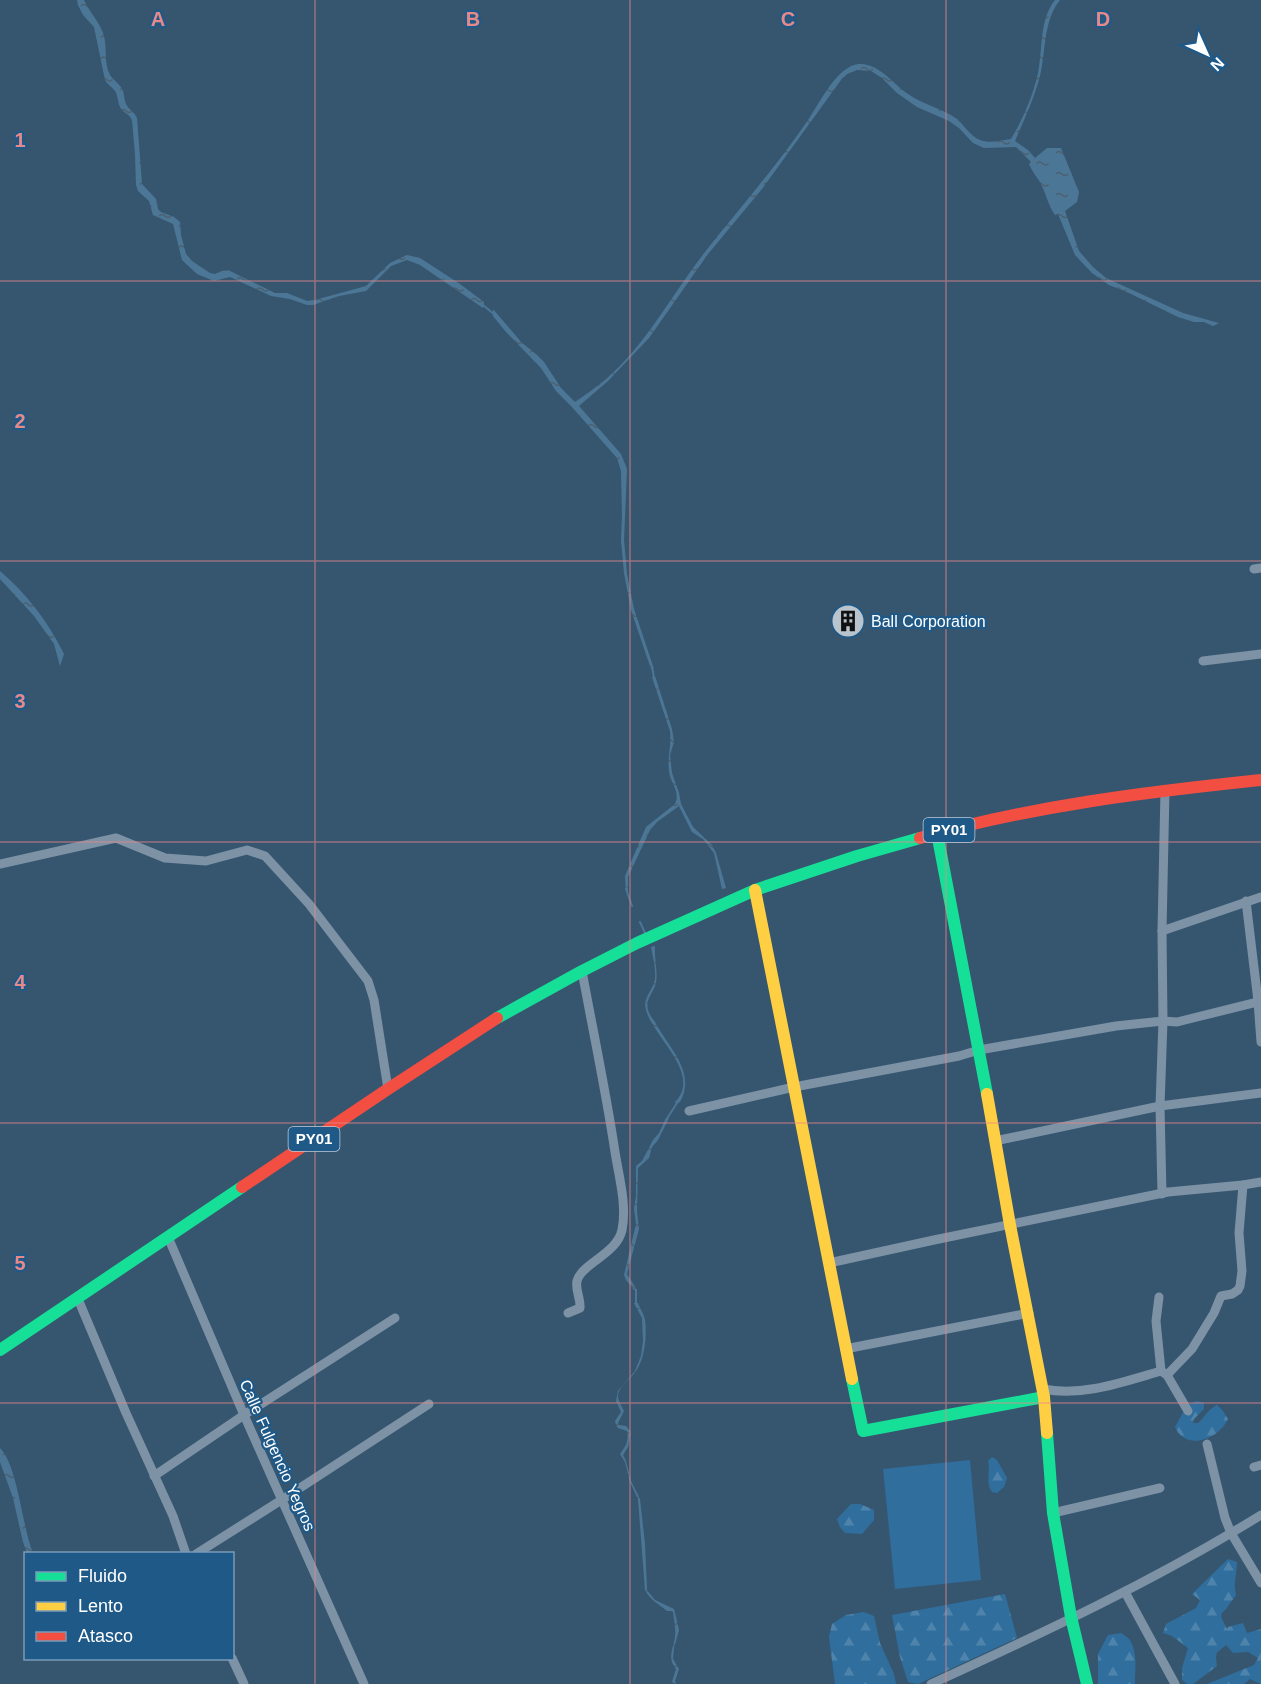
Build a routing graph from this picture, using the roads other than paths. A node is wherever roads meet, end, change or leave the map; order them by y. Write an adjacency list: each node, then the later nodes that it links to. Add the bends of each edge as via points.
1 (1261, 654): 2 (street)
2 (1203, 661)
3 (1261, 780): 4 (main road, PY01)
4 (1165, 790): 5 (main road, PY01, via 1072,803); 10 (street)
5 (937, 833): 7 (main road, PY01); 15 (main road)
6 (0, 864): 17 (street, via 116,837 165,858 206,861 247,850 266,856 368,981 375,1000)
7 (755, 890): 11 (main road, PY01); 16 (main road)
8 (1261, 897): 9 (street)
9 (1245, 901): 10 (street); 12 (street)
10 (1162, 931): 13 (street)
11 (582, 971): 17 (main road, PY01, via 518,1006); 30 (street, via 623,1218 615,1245 577,1280 580,1308)
12 (1260, 1001): 13 (street, via 1177,1022); 14 (street)
13 (1163, 1021): 15 (street); 19 (street)
14 (1261, 1042)
15 (979, 1050): 16 (street); 21 (main road)
16 (794, 1087): 20 (street); 27 (main road)
17 (388, 1089): 26 (main road, PY01)
18 (1261, 1093): 19 (street)
19 (1160, 1106): 21 (street); 24 (street)
20 (689, 1111)
21 (995, 1141): 25 (main road)
22 (1261, 1182): 23 (street)
23 (1244, 1185): 24 (street); 35 (street, via 1239,1233 1240,1286 1232,1294 1221,1296 1192,1349)
24 (1162, 1194): 25 (street)
25 (1010, 1225): 27 (street); 31 (main road)
26 (168, 1237): 29 (main road, PY01); 39 (street, Calle Fulgencio Yegros)
27 (829, 1263): 33 (main road)
28 (1159, 1297): 35 (street, via 1155,1321)
29 (78, 1299): 34 (main road, PY01); 41 (street)
30 (568, 1313)
31 (1029, 1313): 33 (street); 36 (main road)
32 (395, 1318): 39 (street)
33 (845, 1349): 36 (main road, via 863,1431)
34 (0, 1350)
35 (1164, 1373): 36 (street, via 1084,1390); 38 (street)
36 (1044, 1393): 44 (main road)
37 (429, 1404): 43 (street)
38 (1188, 1411)
39 (244, 1415): 41 (street); 43 (street, Calle Fulgencio Yegros)
40 (1207, 1444): 46 (street)
41 (154, 1476): 47 (street)
42 (1160, 1488): 44 (street)
43 (283, 1499): 48 (street); 54 (street, Calle Fulgencio Yegros)
44 (1053, 1513): 51 (main road)
45 (1261, 1515): 46 (street)
46 (1231, 1533): 49 (street); 50 (street)
47 (185, 1552)
48 (199, 1552)
49 (1261, 1583)
50 (1125, 1592): 51 (street); 57 (street)
51 (1071, 1617): 55 (street); 56 (main road)
52 (232, 1660): 53 (street)
53 (244, 1684)
54 (364, 1684)
55 (931, 1684)
56 (1087, 1684)
57 (1175, 1684)

